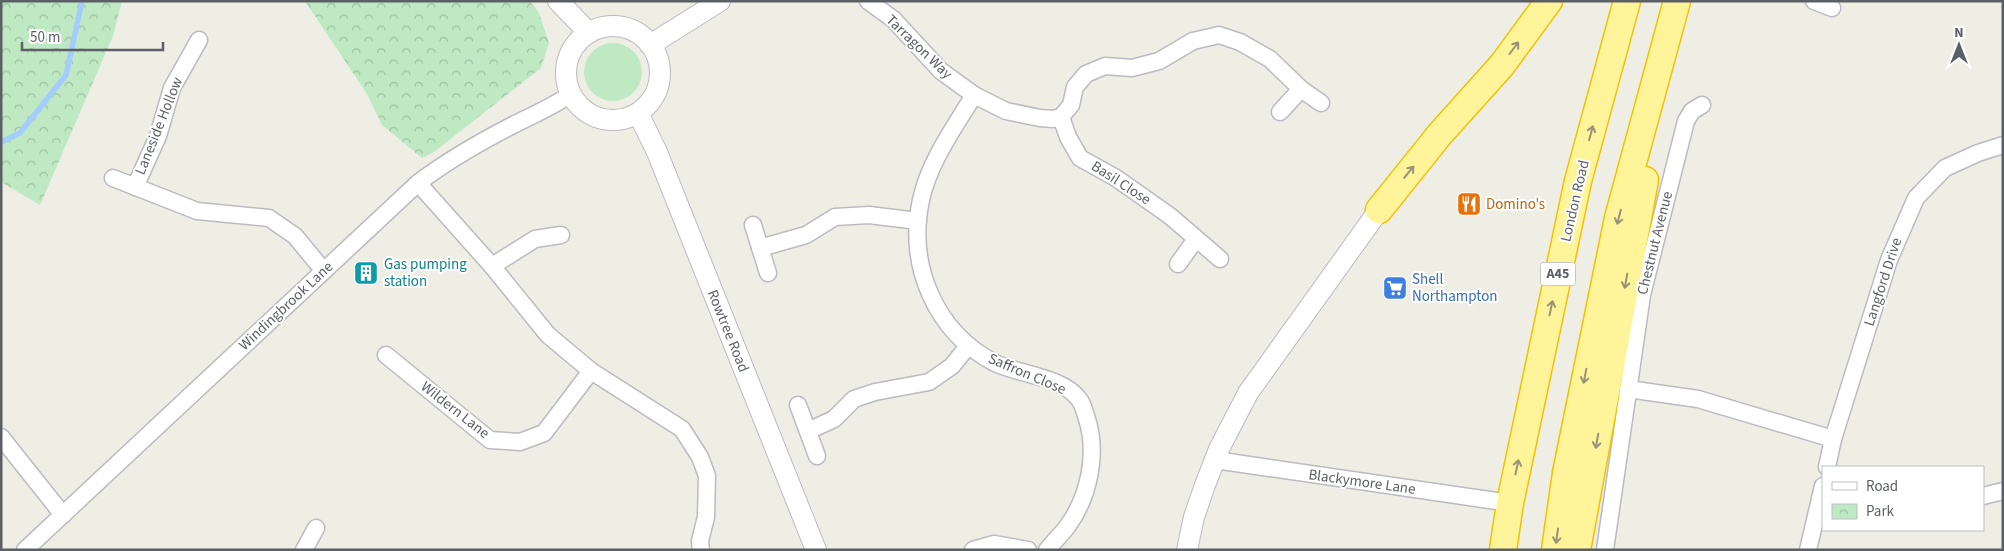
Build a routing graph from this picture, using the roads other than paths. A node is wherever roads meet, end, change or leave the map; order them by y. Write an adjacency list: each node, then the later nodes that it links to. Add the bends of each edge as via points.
1 (558, 1): 9 (street)
2 (720, 1): 11 (street)
3 (868, 1): 15 (street, Tarragon Way, via 893,19 941,72)
4 (1550, 1): 25 (highway, one-way to 4, via 1502,64)
5 (1627, 1): 50 (highway, London Road / A45, one-way to 5, via 1578,182)
6 (1677, 1): 12 (highway)
7 (1814, 1): 8 (street)
8 (1832, 8)
9 (589, 33): 11 (street, via 614,26 629,29); 14 (street, via 574,46 567,63 566,77)
10 (199, 40): 24 (street, Laneside Hollow, via 172,88 158,136)
11 (650, 45): 19 (street, via 660,70 659,84 650,103)
12 (1662, 60): 62 (highway, one-way to 62, via 1618,218 1568,463); 63 (highway, one-way to 63, via 1645,176)
13 (1301, 89): 16 (street); 18 (street); 20 (street, via 1270,59 1240,42 1219,35 1193,41 1159,61 1132,68 1105,66 1086,74 1075,87 1071,106)
14 (571, 94): 19 (street, via 596,117 622,119); 23 (street, Windingbrook Lane, via 512,125)
15 (974, 95): 20 (street, Tarragon Way, via 1006,111 1040,118); 26 (street, Saffron Close, via 937,157 921,200)
16 (1321, 103)
17 (1702, 105): 39 (street, Chestnut Avenue, via 1692,111 1686,121 1650,259)
18 (1280, 112)
19 (638, 113): 56 (street, Rowtree Road, via 657,152)
20 (1061, 117): 29 (street, Basil Close, via 1080,158 1132,189 1170,216)
21 (2003, 145): 43 (street, Langford Drive, via 1945,168 1916,198 1889,260)
22 (112, 178): 24 (street, Laneside Hollow)
23 (418, 183): 33 (street); 34 (street, Windingbrook Lane)
24 (135, 186): 34 (street, Laneside Hollow, via 197,211 269,218 294,236)
25 (1379, 210): 45 (street, via 1248,393)
26 (918, 221): 30 (street, via 869,215 835,217 806,235); 36 (street, Saffron Close, via 922,272 934,304 950,328)
27 (753, 225): 30 (street)
28 (561, 235): 33 (street, via 536,239)
29 (1196, 240): 31 (street, Basil Close); 32 (street)
30 (760, 248): 35 (street)
31 (1220, 259)
32 (1178, 264)
33 (492, 266): 38 (street, via 548,335)
34 (323, 270): 51 (street, Windingbrook Lane)
35 (768, 272)
36 (968, 346): 41 (street, via 952,366 929,382 854,399 834,419); 59 (street, Saffron Close, via 997,364 1059,384 1078,398 1085,413 1092,433 1092,463 1083,498 1067,527)
37 (386, 355): 38 (street, Wildern Lane, via 490,440 520,442 544,433)
38 (591, 371): 55 (street, via 682,429 700,457 707,476)
39 (1628, 389): 43 (street, via 1698,399); 64 (street, Chestnut Avenue)
40 (798, 405): 41 (street)
41 (808, 431): 44 (street)
42 (1, 437): 51 (street)
43 (1834, 439): 46 (street, Langford Drive)
44 (818, 456)
45 (1215, 460): 50 (street, Blackymore Lane); 60 (street, via 1194,516)
46 (1827, 466)
47 (1822, 490): 65 (street)
48 (2003, 491): 49 (street)
49 (1984, 496)
50 (1510, 503): 61 (highway, London Road / A45)
51 (63, 515): 53 (street, Windingbrook Lane)
52 (316, 528): 54 (street)
53 (25, 550)
54 (304, 550)
55 (701, 550)
56 (816, 550)
57 (974, 550): 58 (street, via 994,544)
58 (1028, 550)
59 (1047, 550)
60 (1187, 550)
61 (1503, 550)
62 (1555, 550)
63 (1578, 550)
64 (1605, 550)
65 (1808, 550)

